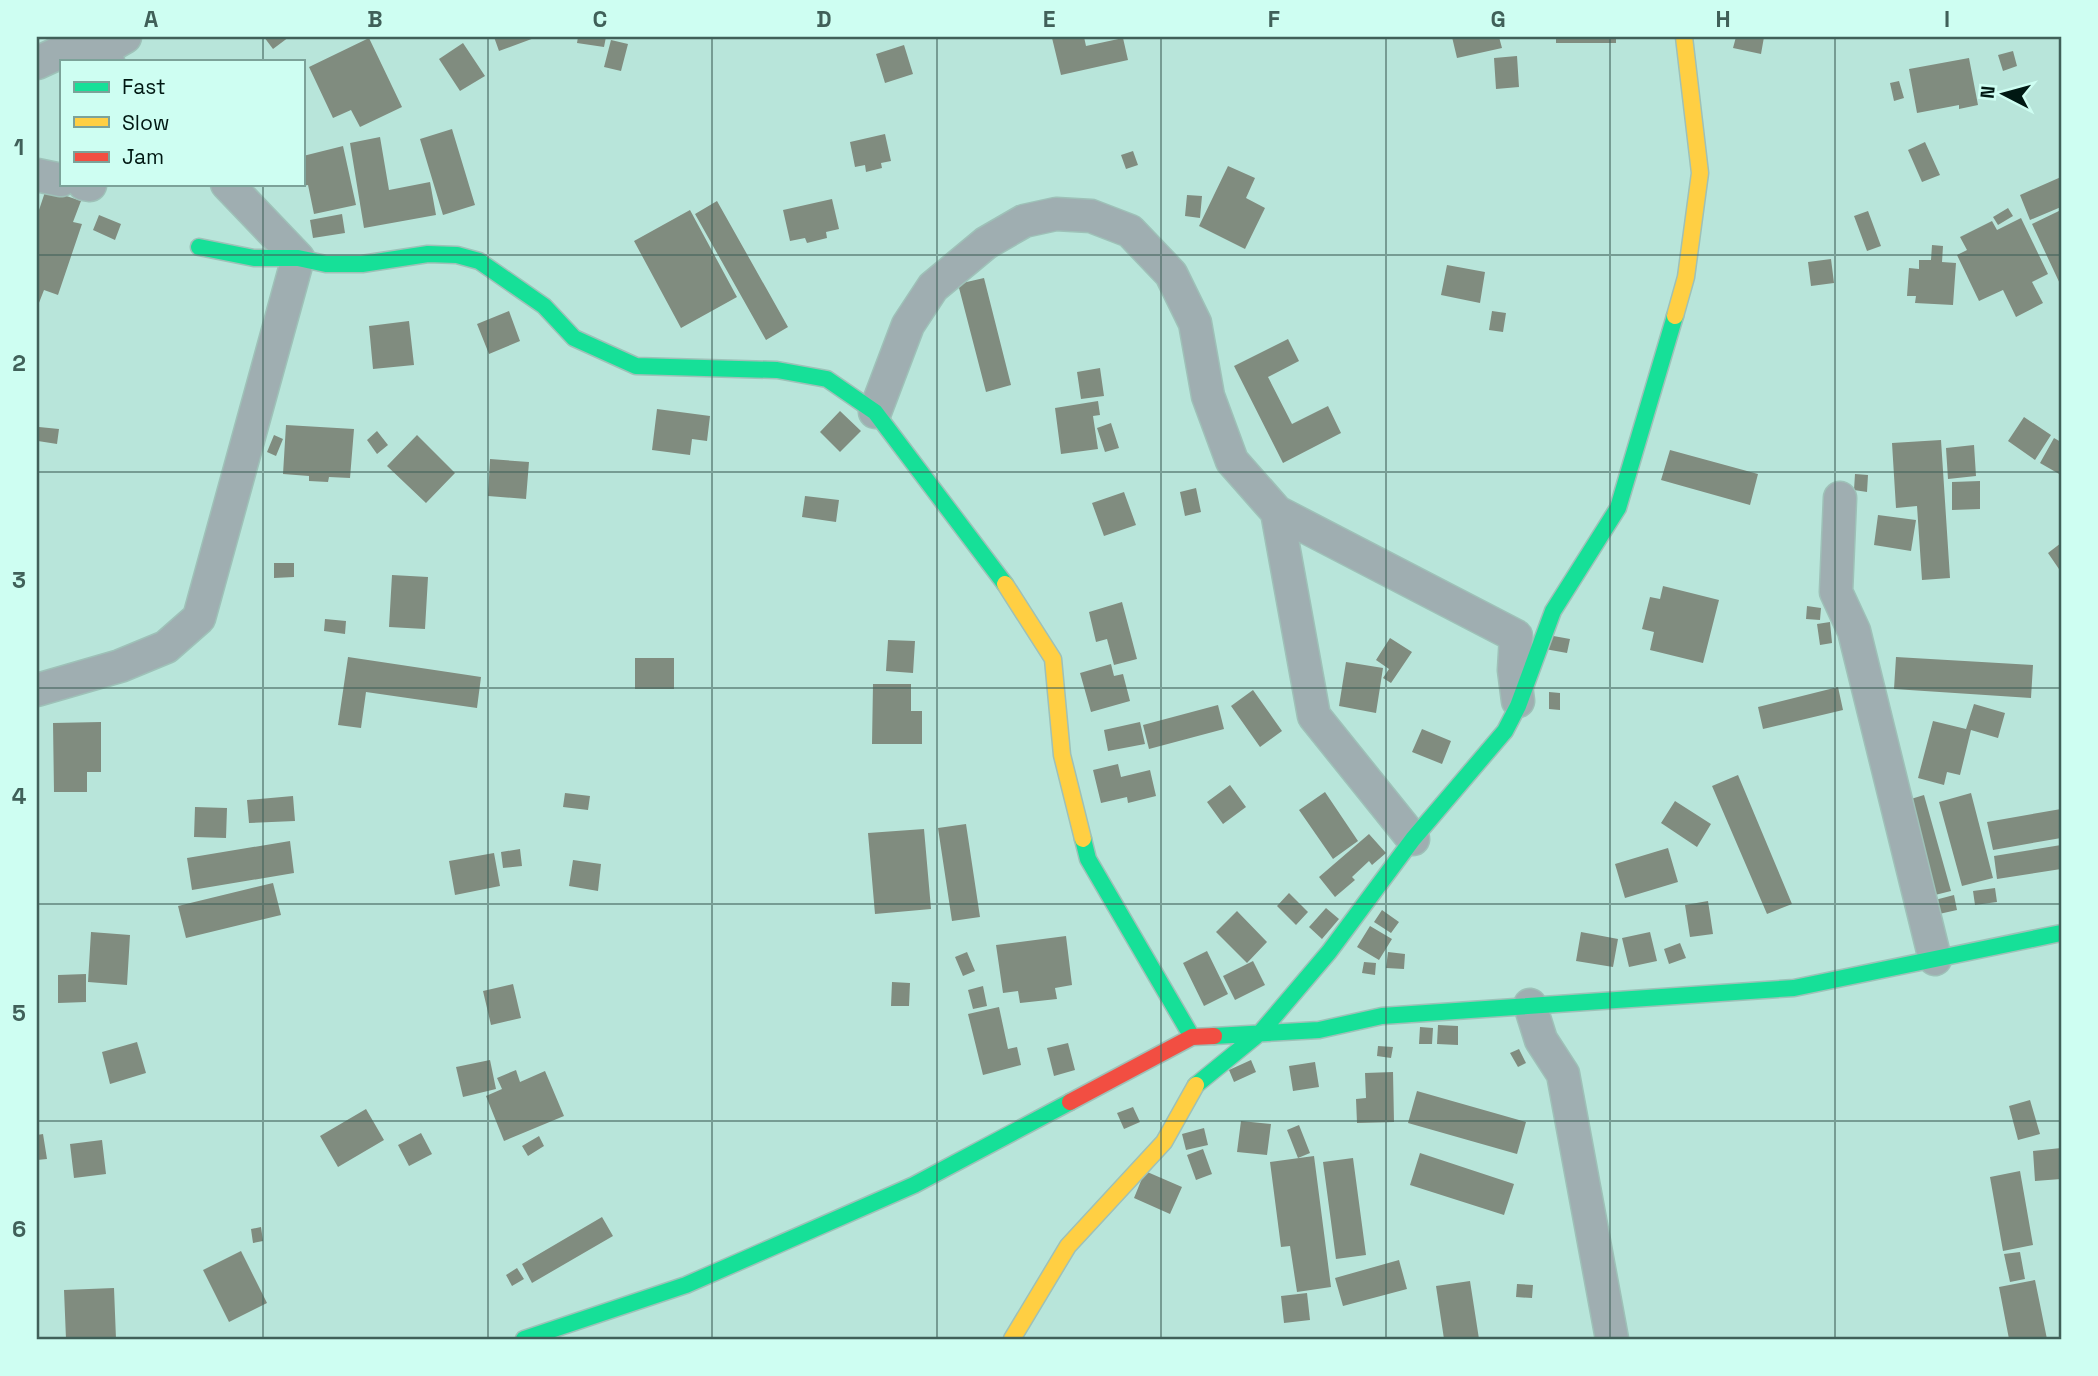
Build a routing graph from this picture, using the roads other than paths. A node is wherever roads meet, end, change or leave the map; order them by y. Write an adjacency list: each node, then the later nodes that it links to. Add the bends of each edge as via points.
1 (1684, 37): 13 (street, via 1700,173 1686,277 1618,508 1553,611)
2 (101, 45): 3 (street)
3 (37, 63)
4 (37, 175): 5 (street)
5 (60, 179)
6 (229, 186): 8 (street)
7 (199, 247): 8 (street, via 254,258)
8 (298, 258): 9 (street, via 362,264 428,254 457,255 479,261 544,306 574,338 636,366 777,370 827,379); 12 (street, via 199,618 166,647)
9 (875, 412): 11 (street, via 908,325 933,287 986,243 1024,221 1056,214 1091,216 1130,231 1171,274 1195,323 1208,396 1232,461); 19 (street, via 1020,603 1053,659 1062,755 1088,859)
10 (1840, 498): 16 (street, via 1836,592 1854,631)
11 (1277, 512): 13 (street, via 1516,636); 14 (street, via 1314,716)
12 (37, 690)
13 (1518, 706): 14 (street, via 1504,731)
14 (1413, 839): 18 (street, via 1329,952)
15 (2061, 933): 16 (street)
16 (1935, 959): 17 (street, via 1794,988)
17 (1530, 1006): 18 (street, via 1382,1016 1320,1030); 22 (street, via 1541,1040 1563,1074)
18 (1261, 1032): 19 (street); 21 (street, via 1198,1081 1164,1142 1068,1246)
19 (1192, 1037): 20 (street, via 914,1185 686,1285)
20 (524, 1339)
21 (1012, 1339)
22 (1612, 1339)

